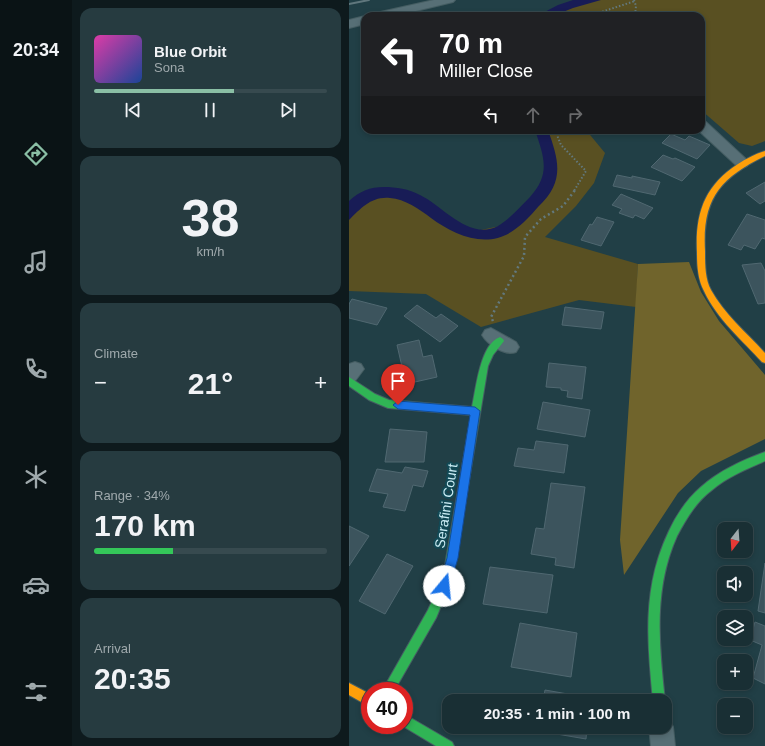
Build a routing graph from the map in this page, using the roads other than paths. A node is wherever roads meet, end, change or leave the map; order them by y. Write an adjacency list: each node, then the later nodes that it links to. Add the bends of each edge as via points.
1 (449, 0): 2 (street)
2 (418, 3): 3 (street)
3 (392, 12)
4 (361, 21): 5 (street)
5 (349, 24)
6 (705, 129): 8 (street)
7 (765, 153): 8 (street)
8 (742, 163): 10 (street, via 719,183 704,207 699,251 707,290 719,308)
9 (500, 341): 12 (street, Serafini Court, via 487,359)
10 (765, 359)
11 (351, 375): 12 (street, via 372,397 388,404)
12 (475, 411): 14 (street, Serafini Court, via 448,577 435,608)
13 (765, 456): 16 (street, via 708,486 692,502 675,527 662,555 652,598)
14 (393, 682)
15 (349, 689): 17 (street)
16 (658, 694)
17 (361, 696)
18 (413, 725): 20 (street)
19 (662, 734): 21 (street)
20 (448, 746)
21 (663, 746)

